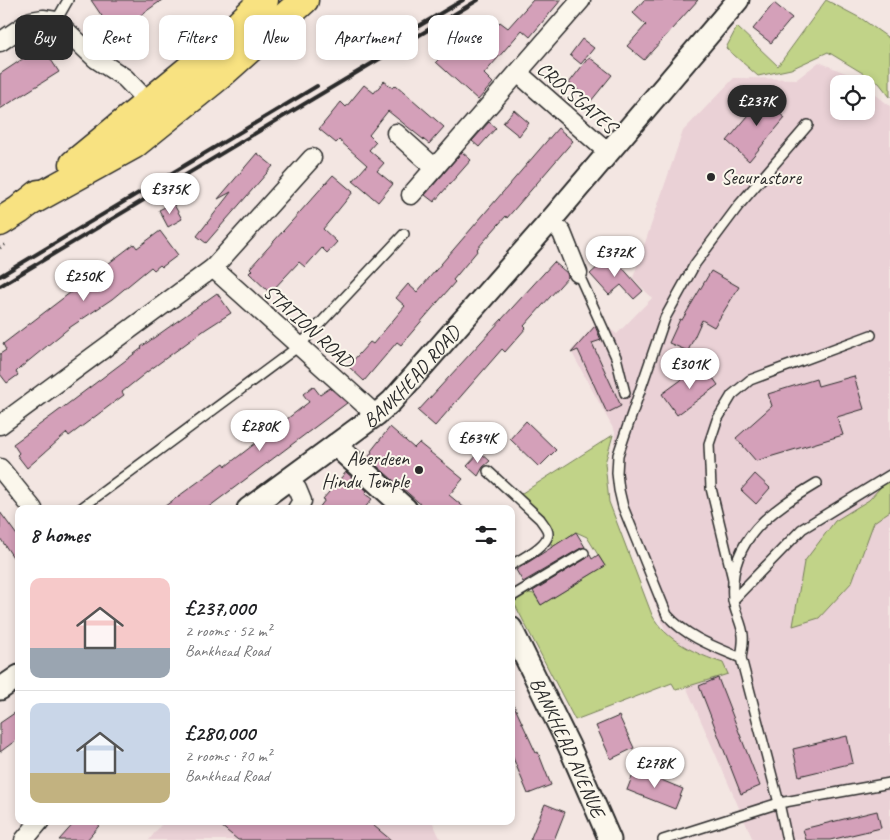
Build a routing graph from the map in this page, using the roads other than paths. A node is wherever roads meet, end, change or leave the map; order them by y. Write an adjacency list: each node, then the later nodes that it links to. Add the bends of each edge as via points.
1 (68, 0): 6 (lane)
2 (264, 0): 11 (main road)
3 (304, 0): 11 (main road, via 220,75)
4 (581, 0): 10 (street, CROSSGATES)
5 (738, 0): 14 (street, BANKHEAD ROAD)
6 (59, 15)
7 (15, 32): 9 (street)
8 (73, 37): 11 (street, via 96,59 125,78)
9 (0, 42)
10 (518, 73): 14 (street, CROSSGATES); 16 (street, CROSSGATES)
11 (154, 113): 19 (main road)
12 (808, 125): 45 (lane, via 739,205 696,264 665,318 618,455 617,473 623,507 667,614 676,625)
13 (396, 133): 16 (street)
14 (608, 153): 18 (street, BANKHEAD ROAD)
15 (312, 158): 21 (street)
16 (435, 168): 17 (street, CROSSGATES)
17 (411, 195)
18 (551, 220): 22 (street, via 562,232); 26 (street, BANKHEAD ROAD, via 392,401)
19 (0, 222)
20 (404, 234): 24 (lane)
21 (213, 268): 24 (street, STATION ROAD); 27 (street)
22 (578, 273): 25 (lane, via 616,357)
23 (871, 335): 41 (lane, via 750,380 732,395 717,420 709,444 711,488)
24 (299, 346): 26 (street, STATION ROAD); 35 (lane)
25 (625, 393)
26 (376, 415): 28 (street, BANKHEAD ROAD)
27 (0, 425)
28 (335, 445): 32 (street, BANKHEAD ROAD); 38 (street)
29 (0, 468): 34 (street)
30 (488, 471): 40 (lane, via 540,520 548,534 542,545)
31 (890, 476): 43 (lane, via 802,529)
32 (288, 479): 36 (street, BANKHEAD ROAD); 37 (street, via 300,496)
33 (817, 483): 41 (lane, via 778,507 759,526 746,542)
34 (30, 505)
35 (85, 505)
36 (253, 505)
37 (300, 505)
38 (402, 505)
39 (584, 553): 42 (lane)
40 (515, 562)
41 (733, 579): 43 (lane)
42 (515, 595)
43 (733, 600): 45 (lane, via 744,636)
44 (515, 639): 52 (street, BANKHEAD AVENUE, via 570,746)
45 (741, 658): 49 (lane)
46 (15, 679): 47 (street)
47 (0, 690)
48 (890, 783): 49 (lane)
49 (780, 803): 53 (lane); 54 (lane)
50 (37, 825): 51 (street)
51 (24, 840)
52 (610, 840)
53 (663, 840)
54 (787, 840)

